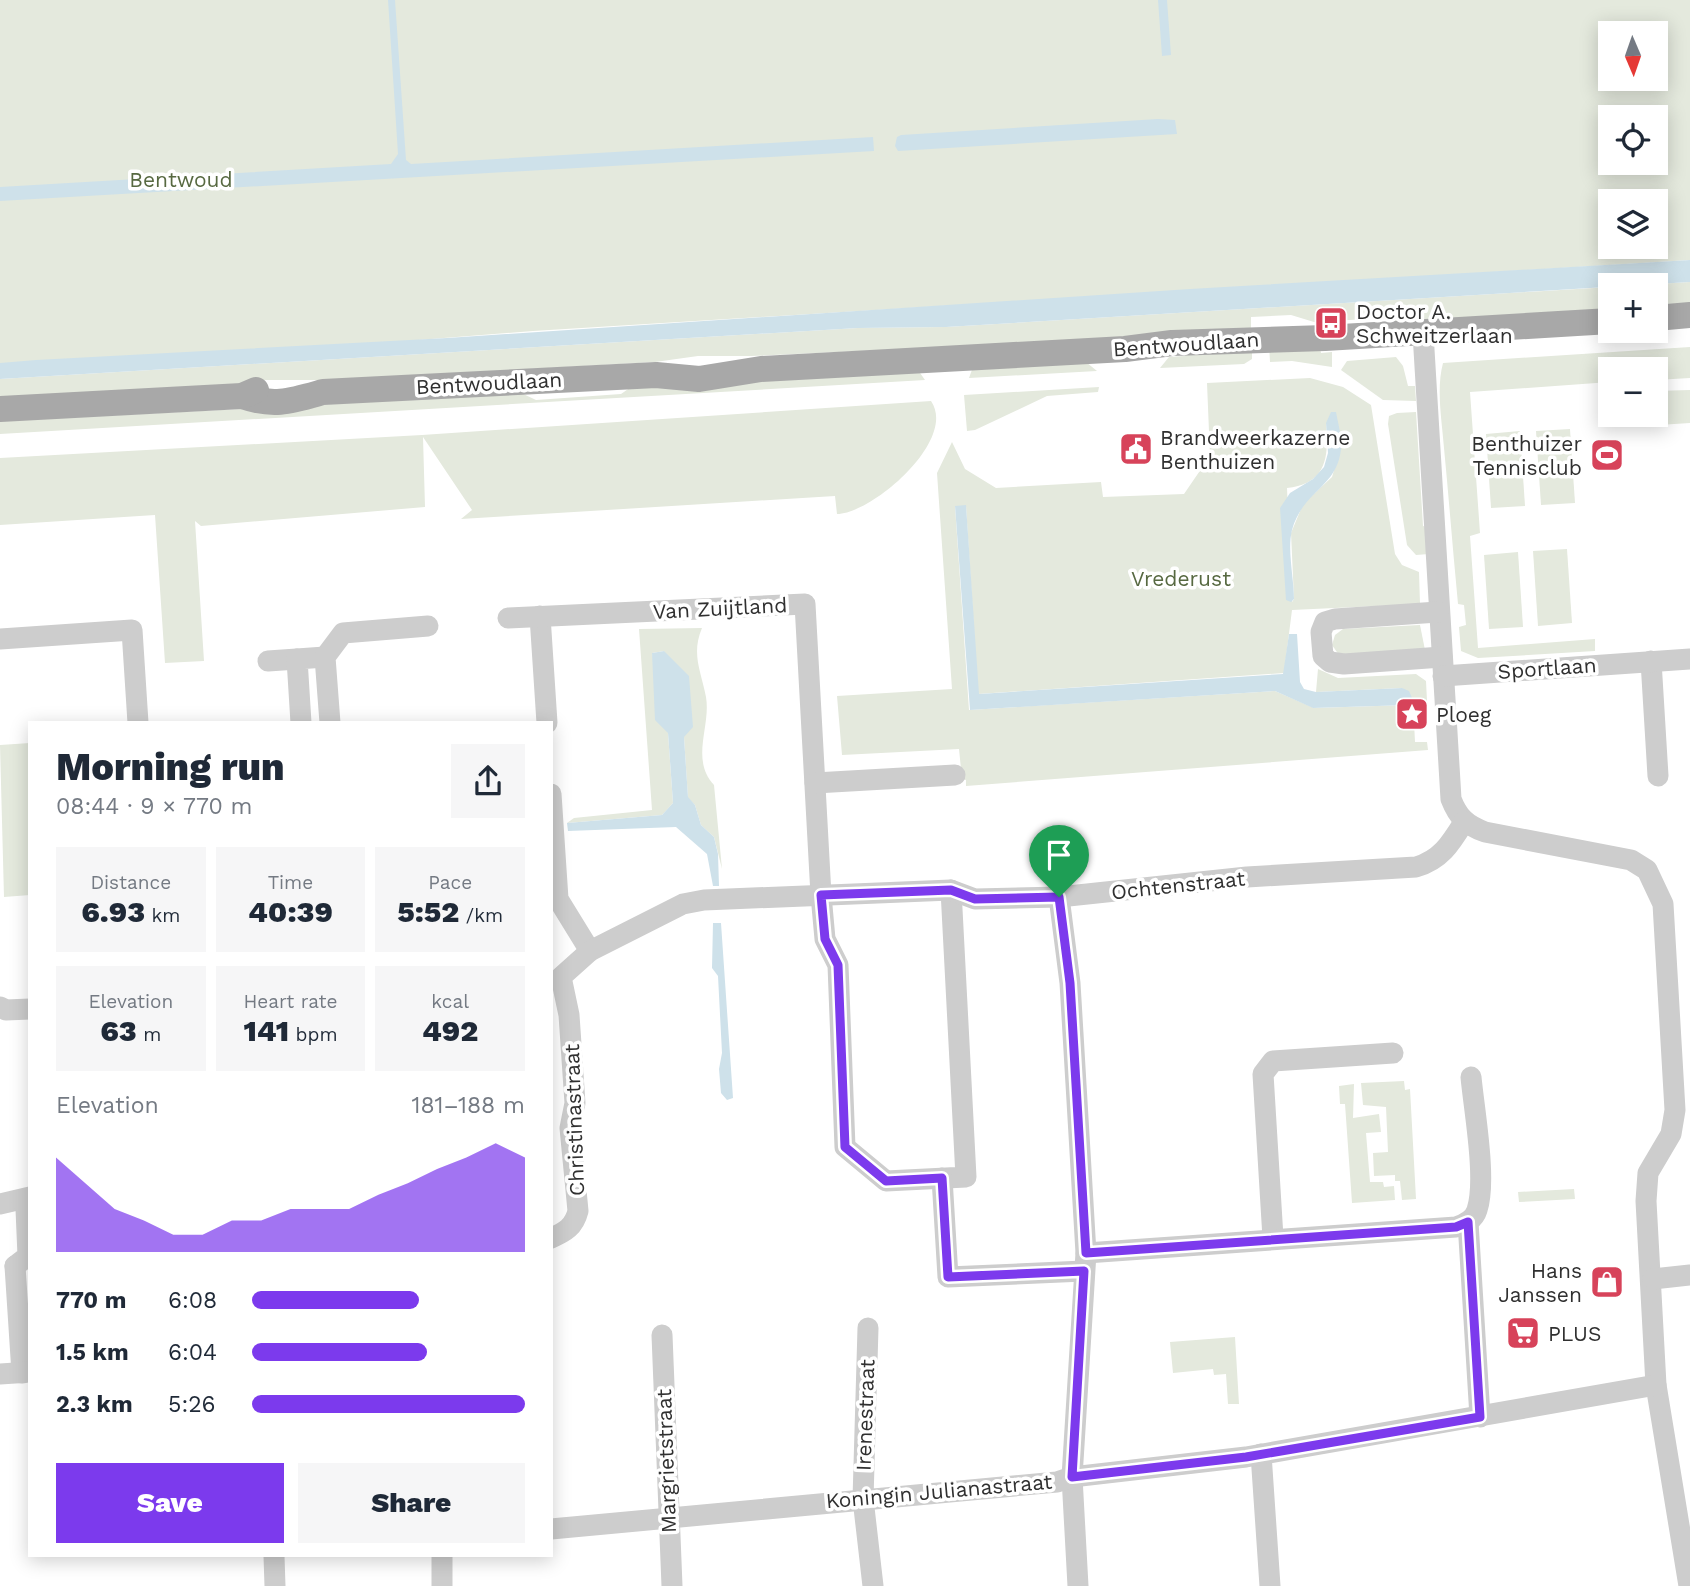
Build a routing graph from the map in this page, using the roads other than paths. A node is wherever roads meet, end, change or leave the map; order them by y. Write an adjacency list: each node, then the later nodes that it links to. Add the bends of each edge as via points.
1 (1690, 316): 2 (main road)
2 (1668, 317)
3 (1598, 322): 4 (main road, Bentwoudlaan)
4 (1423, 333): 5 (main road, Bentwoudlaan, via 1233,339 761,369 699,379 656,375 323,392 288,385 263,387 242,396); 6 (street)
5 (0, 409)
6 (1438, 612): 16 (street); 16 (street, Sportlaan, via 1335,619 1325,622 1321,632 1323,656 1330,662)
7 (540, 616): 8 (street, Van Zuijtland); 20 (street); 23 (street, Van Zuijtland, via 805,604)
8 (508, 618)
9 (428, 625): 11 (street, via 343,633)
10 (0, 639): 17 (street, via 132,630)
11 (325, 657): 12 (street); 19 (street)
12 (297, 659): 14 (street); 18 (street)
13 (1690, 659): 15 (street, Sportlaan)
14 (268, 661)
15 (1651, 661): 16 (street, Sportlaan); 22 (street)
16 (1442, 666): 24 (street, via 1451,799)
17 (138, 721)
18 (301, 721)
19 (330, 721)
20 (547, 721)
21 (956, 775): 23 (street)
22 (1658, 776)
23 (815, 783): 27 (street, Van Zuijtland)
24 (1464, 821): 28 (street, Ochtenstraat, via 1449,847 1434,861 1416,867 1247,877); 43 (street, via 1485,832 1631,860 1647,870 1657,885 1663,904 1675,1110 1671,1134 1648,1173)
25 (553, 824): 29 (street, via 558,899)
26 (951, 890): 27 (street, Ochtenstraat); 28 (street, Ochtenstraat, via 975,899); 35 (street, Van Zuijtland, via 966,1177)
27 (821, 895): 29 (street, Christinastraat, via 683,904); 35 (street, Van Zuijtland, via 825,939 838,965 845,1147 886,1181)
28 (1059, 897): 41 (street, via 1070,983)
29 (590, 951): 30 (street, Christinastraat)
30 (556, 977): 38 (street, Christinastraat, via 569,1015 575,1103 570,1128 578,1211 567,1231)
31 (0, 1007): 32 (street)
32 (28, 1009)
33 (1393, 1053): 39 (street, via 1273,1061 1263,1074)
34 (1471, 1077): 37 (street, via 1481,1186 1477,1213)
35 (942, 1178): 41 (street, via 948,1277)
36 (11, 1201): 40 (street, via 26,1209 28,1256)
37 (1468, 1222): 39 (street, via 1456,1227); 49 (street)
38 (553, 1237)
39 (1273, 1238): 41 (street)
40 (8, 1261): 46 (street)
41 (1085, 1262): 51 (street)
42 (1690, 1275): 43 (street)
43 (1653, 1279): 48 (street)
44 (868, 1328): 52 (street, Irenestraat)
45 (662, 1335): 53 (street, Margrietstraat)
46 (26, 1373): 47 (street)
47 (0, 1374)
48 (1656, 1385): 49 (street, Koningin Julianastraat); 63 (street)
49 (1480, 1417): 50 (street, Koningin Julianastraat)
50 (1261, 1454): 51 (street, Koningin Julianastraat); 62 (street)
51 (1072, 1477): 52 (street, Koningin Julianastraat); 61 (street)
52 (863, 1499): 53 (street, Koningin Julianastraat); 60 (street, Irenestraat)
53 (667, 1517): 54 (street, Koningin Julianastraat); 59 (street, Margrietstraat)
54 (553, 1529)
55 (274, 1557): 57 (street)
56 (442, 1557): 58 (street)
57 (275, 1586)
58 (442, 1586)
59 (672, 1586)
60 (873, 1586)
61 (1078, 1586)
62 (1270, 1586)
63 (1689, 1586)

